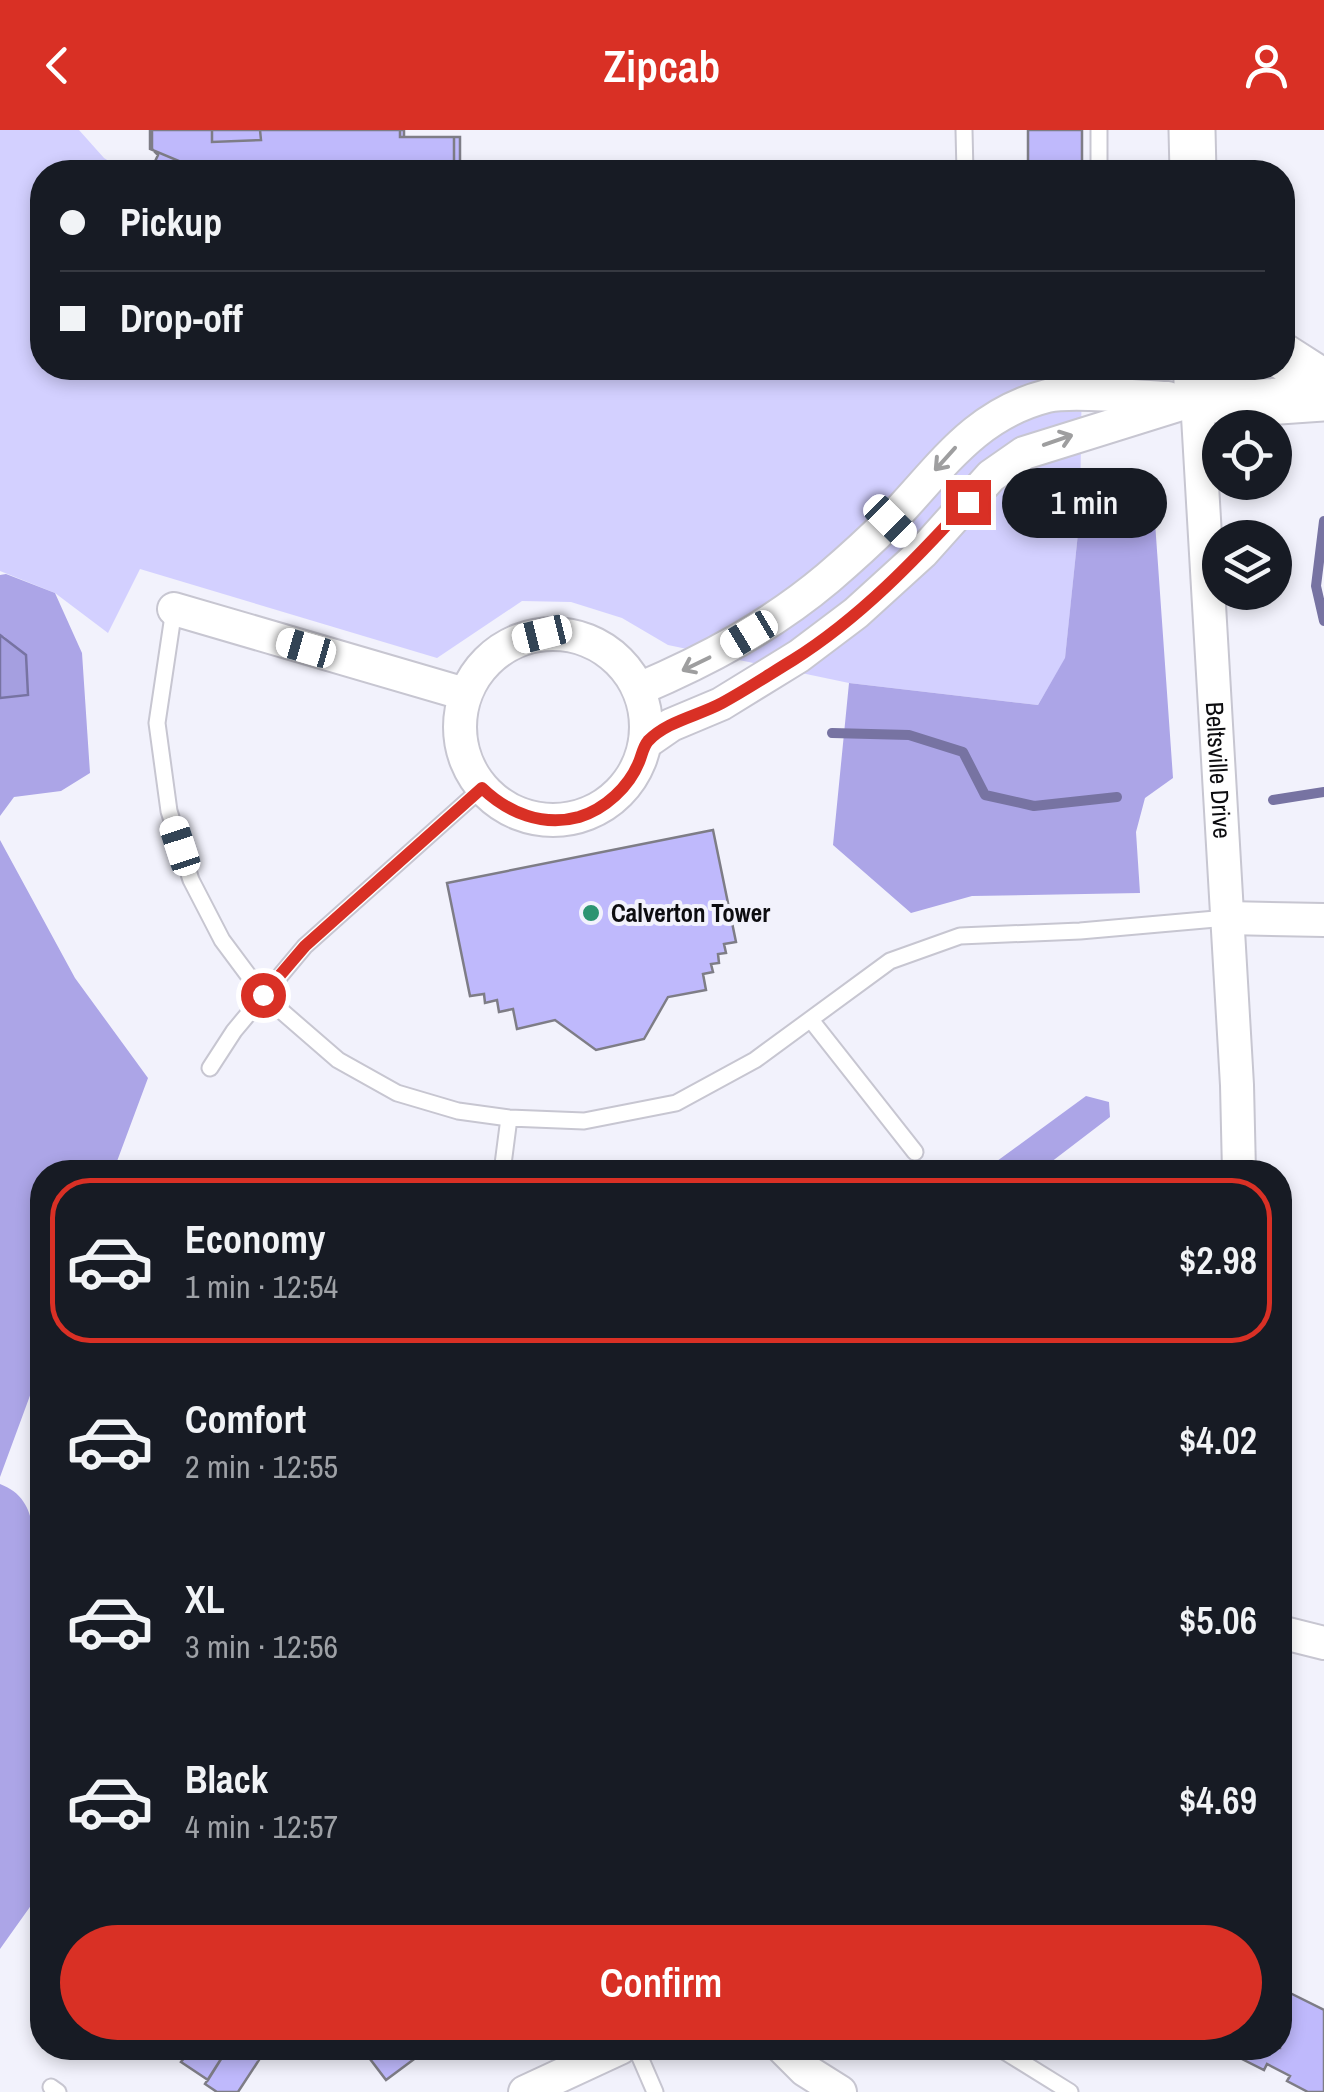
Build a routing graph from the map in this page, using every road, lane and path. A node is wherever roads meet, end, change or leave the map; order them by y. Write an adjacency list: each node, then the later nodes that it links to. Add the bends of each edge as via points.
1 (964, 130): 4 (lane)
2 (1100, 130): 5 (lane)
3 (1192, 130): 6 (street)
4 (965, 160)
5 (1100, 160)
6 (1193, 160)
7 (1295, 365): 9 (street)
8 (1197, 383): 10 (street, via 1265,402); 11 (street, one-way to 11, via 1050,395 1003,413 961,442); 12 (street, one-way to 8, via 991,476 1024,452); 18 (street, Beltsville Drive)
9 (1324, 384)
10 (1324, 398)
11 (890, 521): 12 (street); 14 (street, one-way to 14, via 774,619 700,663)
12 (922, 553): 16 (street, via 799,656)
13 (174, 609): 15 (street); 20 (lane, via 157,723 169,811 199,895)
14 (638, 689): 15 (street, via 627,669 590,641 542,634 498,651); 16 (street, via 646,711)
15 (465, 694): 17 (street, via 460,737)
16 (645, 743): 17 (street, via 619,793 581,816 535,818 514,812)
17 (482, 788): 20 (lane, via 305,946)
18 (1227, 918): 19 (street); 21 (lane, via 960,936 890,961); 26 (street, Beltsville Drive)
19 (1324, 920)
20 (263, 995): 22 (lane); 23 (lane, via 338,1060 397,1093)
21 (811, 1020): 23 (lane, via 756,1060 676,1102 584,1122); 24 (lane)
22 (210, 1068)
23 (509, 1118): 25 (lane)
24 (915, 1152)
25 (504, 1160)
26 (1239, 1160)
27 (1292, 1635): 28 (street)
28 (1324, 1643)
29 (594, 2060): 33 (street)
30 (641, 2060): 34 (lane)
31 (795, 2060): 35 (street)
32 (1018, 2060): 36 (lane)
33 (525, 2092)
34 (655, 2092)
35 (840, 2092)
36 (1070, 2092)

